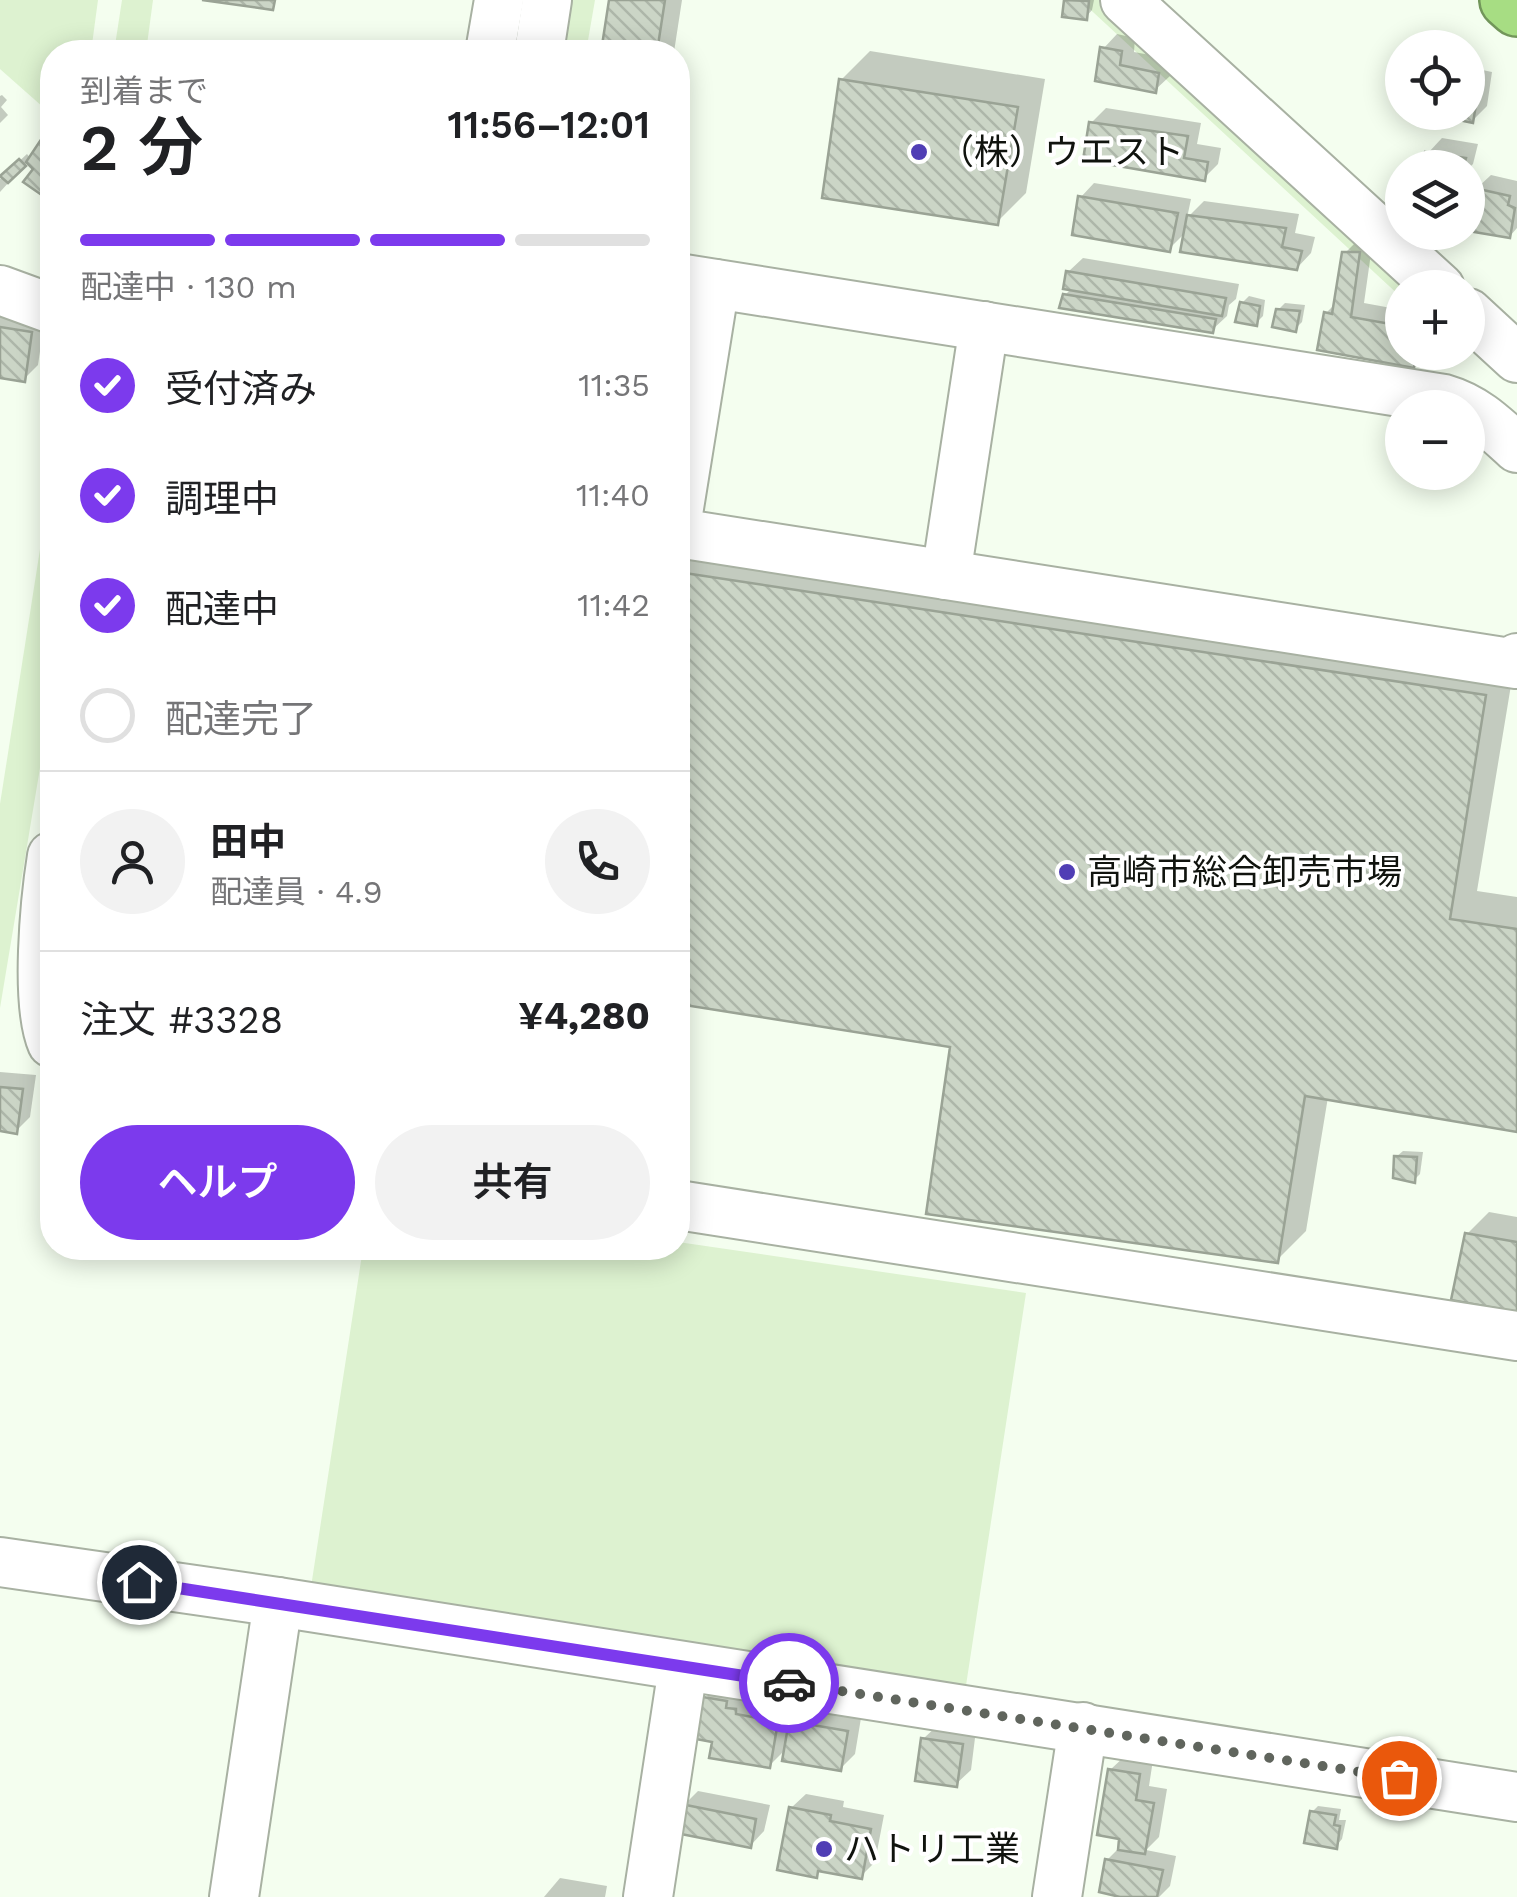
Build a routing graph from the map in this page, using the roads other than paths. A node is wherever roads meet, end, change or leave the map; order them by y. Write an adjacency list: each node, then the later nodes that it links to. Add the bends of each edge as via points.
1 (498, 0): 6 (street)
2 (547, 0): 7 (street)
3 (1125, 0): 8 (street)
4 (1508, 0): 5 (highway)
5 (1517, 8)
6 (492, 40)
7 (541, 40)
8 (1420, 270)
9 (696, 281): 12 (street); 15 (street)
10 (0, 290): 11 (street)
11 (40, 305)
12 (984, 326): 16 (street, via 1444,399 1466,405); 18 (street)
13 (1485, 329): 14 (street)
14 (1517, 358)
15 (690, 359)
16 (1517, 448)
17 (690, 535): 18 (street)
18 (946, 576): 19 (street, via 1516,664)
19 (1517, 658)
20 (690, 1207): 21 (street)
21 (1517, 1336)
22 (0, 1562): 23 (street)
23 (278, 1602): 24 (street); 27 (street)
24 (683, 1668): 25 (street); 28 (street)
25 (1084, 1727): 26 (street); 29 (street)
26 (1517, 1797)
27 (234, 1897)
28 (648, 1897)
29 (1057, 1897)

